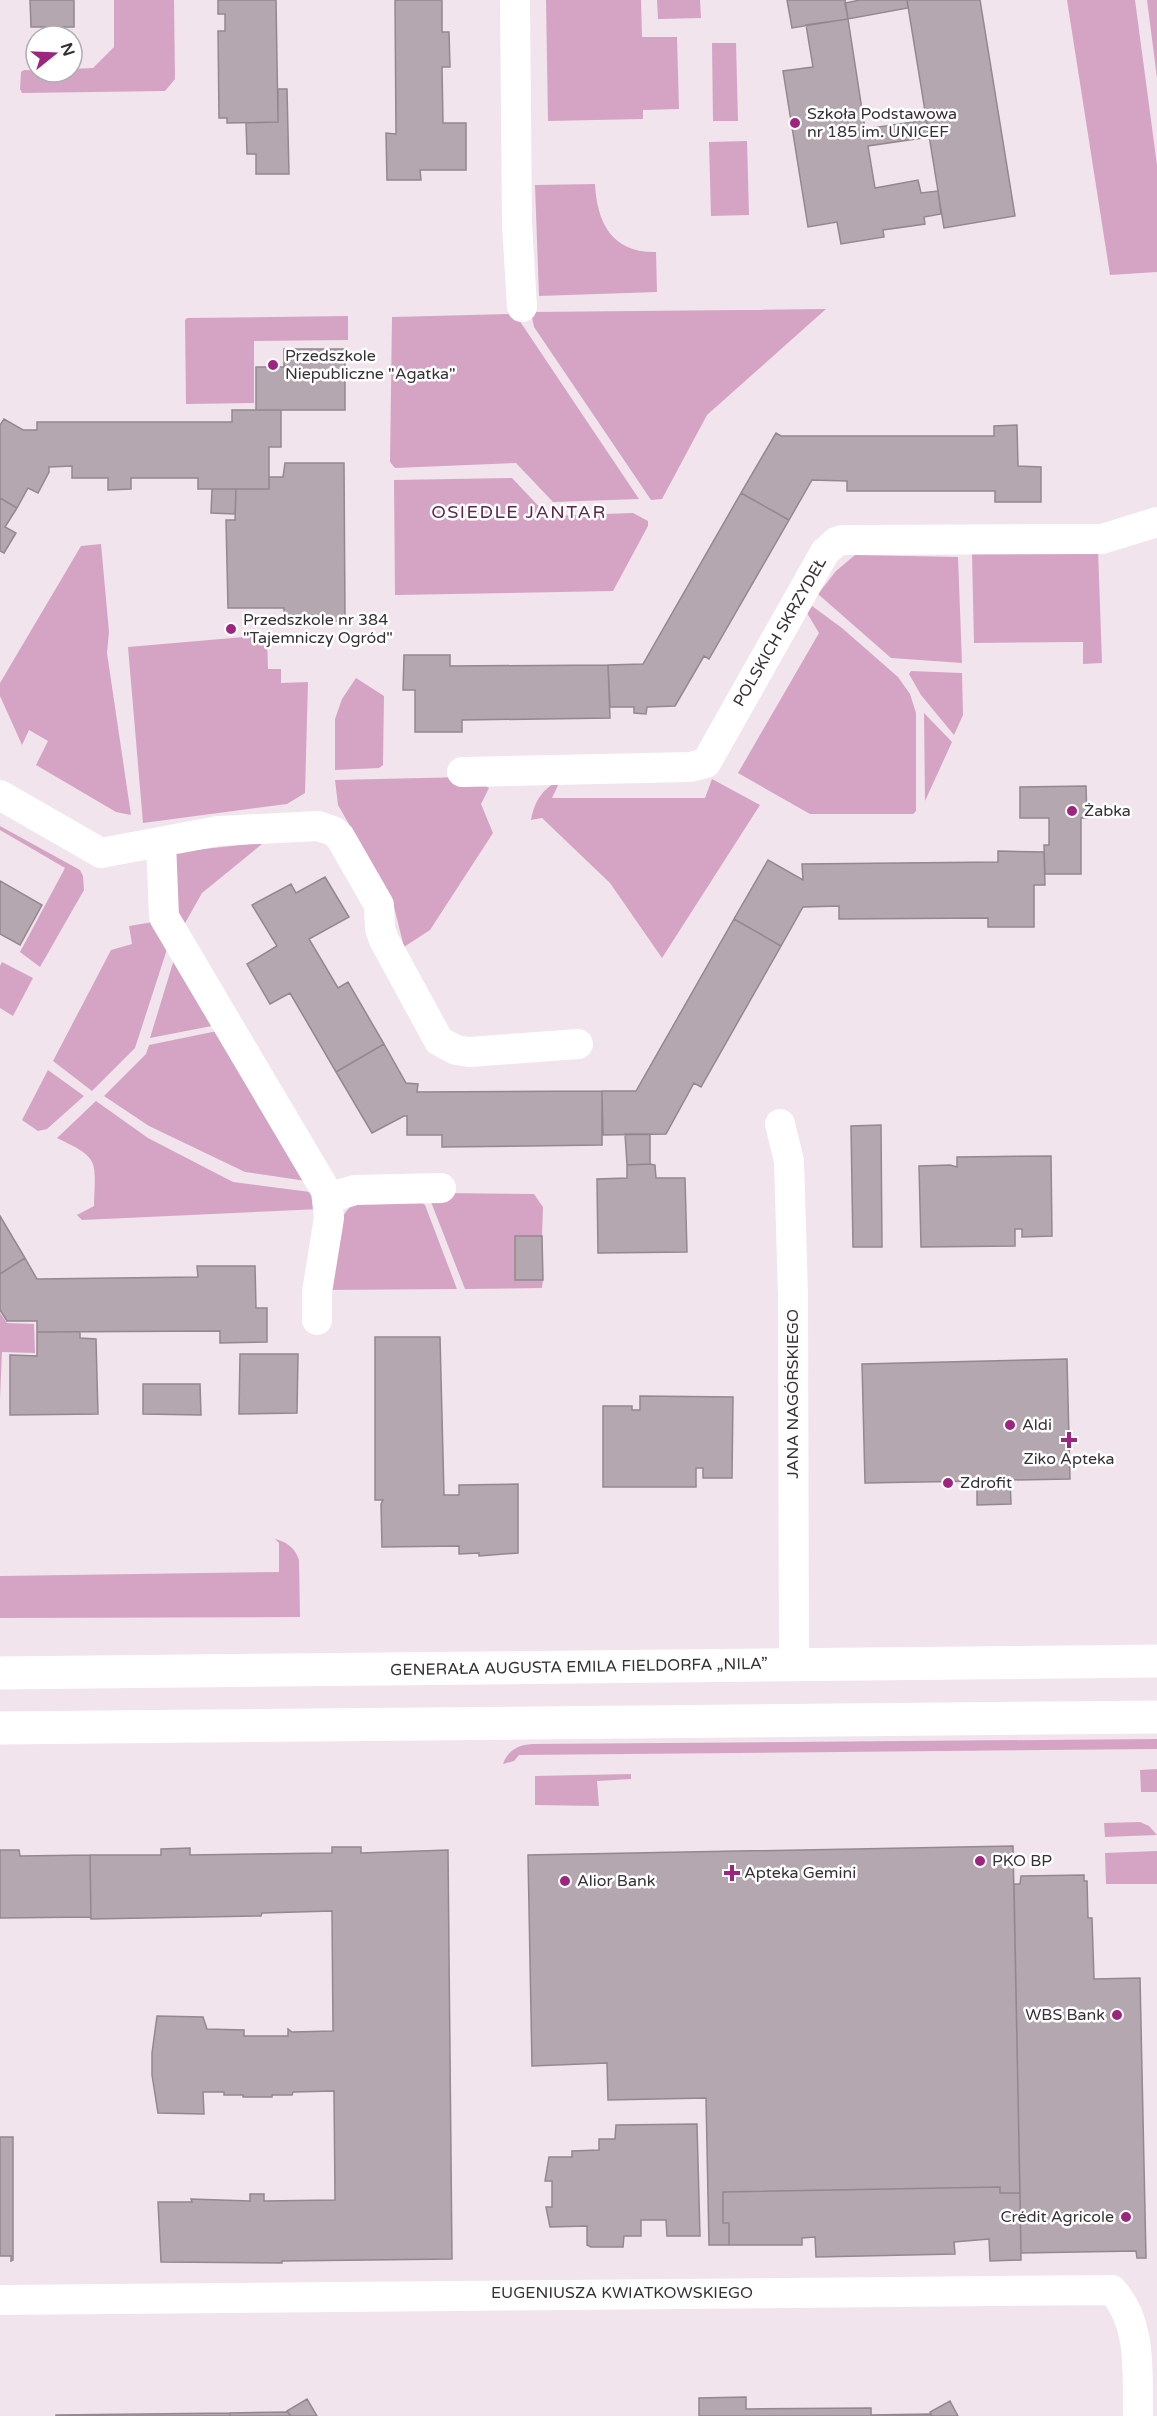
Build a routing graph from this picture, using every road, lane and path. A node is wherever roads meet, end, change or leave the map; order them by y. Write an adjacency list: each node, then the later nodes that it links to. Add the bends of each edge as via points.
1 (515, 0): 2 (street, via 517,224)
2 (522, 307)
3 (1157, 522): 4 (street, POLSKICH SKRZYDEŁ, via 1102,539 836,542 825,552 706,763 690,767)
4 (462, 772)
5 (0, 795): 6 (street, via 101,853)
6 (161, 842): 7 (street, via 218,831 318,826 333,831 377,901 384,940 439,1041 469,1052); 10 (street, via 164,917)
7 (578, 1044)
8 (780, 1124): 13 (street, JANA NAGÓRSKIEGO, via 789,1161 793,1295)
9 (441, 1188): 10 (street, via 355,1190)
10 (328, 1198): 11 (street)
11 (316, 1320)
12 (1157, 1661): 13 (street, GENERAŁA AUGUSTA EMILA FIELDORFA „NILA”)
13 (794, 1665): 14 (street, GENERAŁA AUGUSTA EMILA FIELDORFA „NILA”)
14 (0, 1673)
15 (1157, 1717): 16 (street)
16 (0, 1728)
17 (0, 2300): 18 (street, EUGENIUSZA KWIATKOWSKIEGO, via 1112,2290 1132,2325 1137,2354)
18 (1138, 2416)

